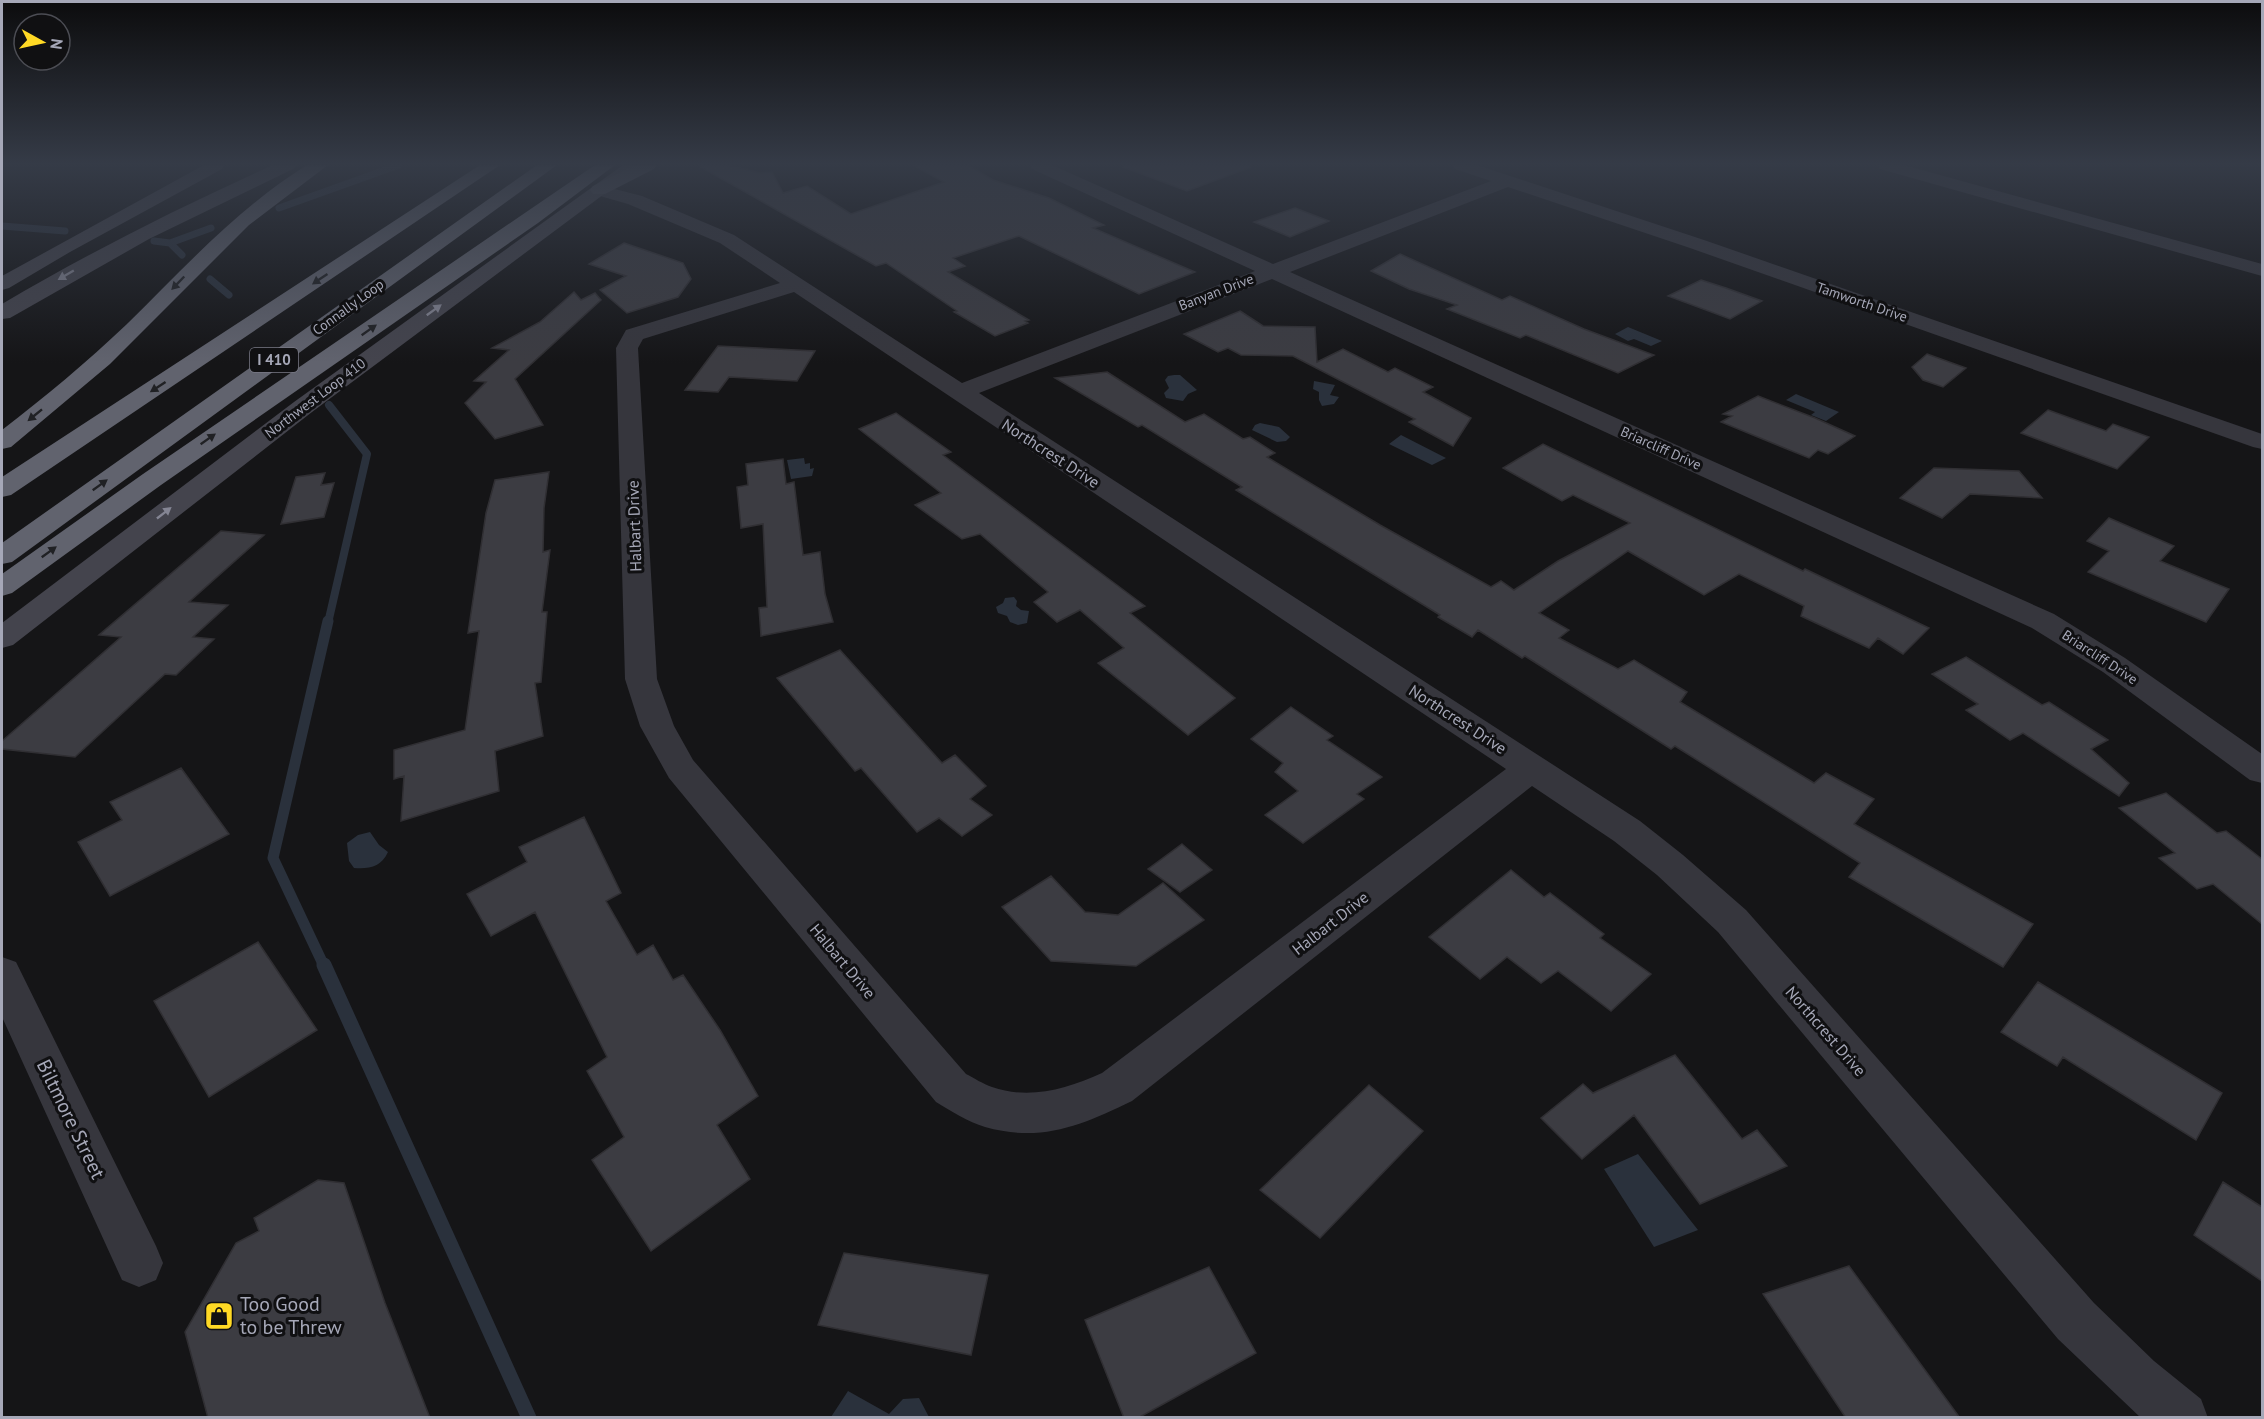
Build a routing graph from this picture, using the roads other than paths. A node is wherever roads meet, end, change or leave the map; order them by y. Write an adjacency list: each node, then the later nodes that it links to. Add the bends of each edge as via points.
1 (94, 231): 15 (main road)
2 (148, 231): 17 (main road, one-way to 17)
3 (229, 231): 19 (highway, one-way to 19, via 109,352)
4 (391, 231): 21 (highway, I 410, one-way to 21)
5 (455, 231): 22 (highway, Connally Loop / I 410, one-way to 5)
6 (511, 231): 23 (highway, one-way to 6, via 141,486)
7 (532, 231): 24 (main road, Northwest Loop 410, one-way to 7)
8 (709, 231): 16 (street, Northcrest Drive, via 727,239)
9 (1186, 231): 13 (street, Briarcliff Drive)
10 (1374, 231): 13 (street, Banyan Drive)
11 (1658, 231): 20 (street, Tamworth Drive)
12 (2123, 231): 14 (street)
13 (1272, 270): 18 (street, Banyan Drive); 26 (street, Briarcliff Drive, via 2043,621 2114,665)
14 (2262, 270)
15 (2, 284)
16 (795, 285): 18 (street, Northcrest Drive); 25 (street, Halbart Drive, via 634,335 627,348 641,679 648,709 681,770 951,1088 986,1107 1036,1114 1078,1105 1117,1087)
17 (2, 313)
18 (960, 392): 25 (street, Northcrest Drive)
19 (2, 442)
20 (2262, 442)
21 (2, 489)
22 (2, 555)
23 (2, 587)
24 (2, 638)
25 (1531, 768): 29 (street, Northcrest Drive, via 1627,831 1732,921 2076,1322)
26 (2262, 771)
27 (2, 974): 28 (street, Biltmore Street)
28 (140, 1263)
29 (2182, 1418)

